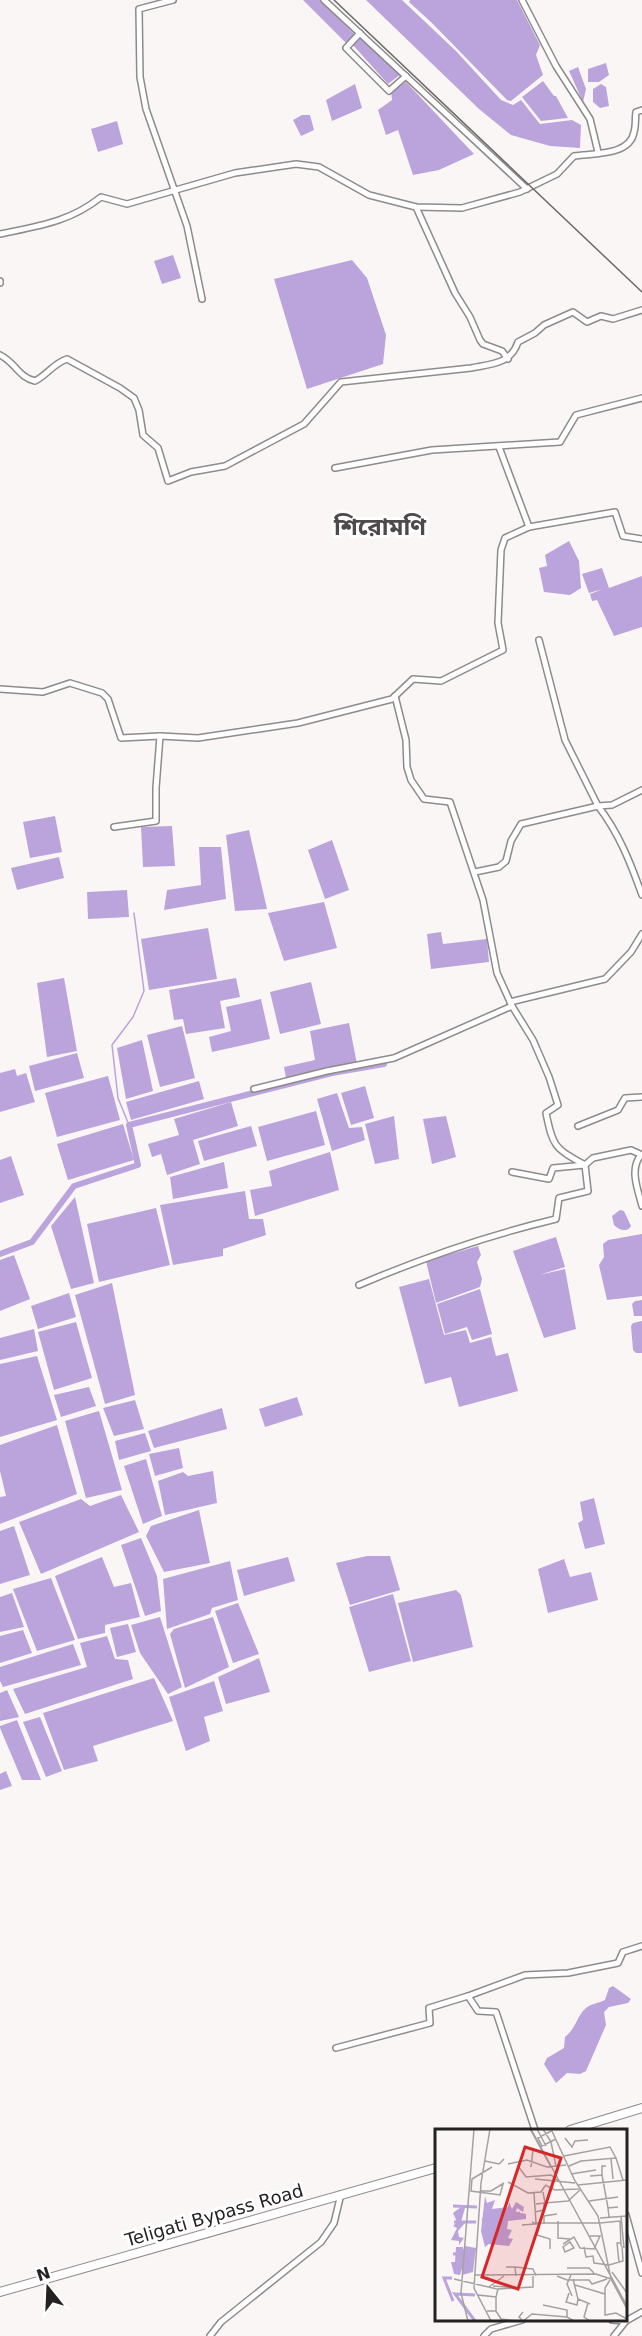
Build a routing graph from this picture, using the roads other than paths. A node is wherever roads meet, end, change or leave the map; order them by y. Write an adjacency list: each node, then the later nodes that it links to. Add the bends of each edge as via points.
1 (173, 0): 9 (street, via 139,9 140,77 146,109)
2 (324, 0): 4 (street)
3 (522, 0): 7 (street, via 556,66 590,119)
4 (360, 33): 5 (street); 5 (street, via 346,48 389,92)
5 (406, 76): 8 (street)
6 (642, 110): 7 (street, via 636,112 634,134 628,144 607,153)
7 (598, 152): 8 (street, via 574,156 557,174)
8 (526, 189): 10 (street, via 462,208)
9 (173, 190): 10 (street, via 235,173 296,164 319,167 369,195); 11 (street, via 126,204 101,197 72,216); 12 (street, via 187,226)
10 (416, 207): 15 (street, via 480,340)
11 (0, 234)
12 (202, 299)
13 (642, 310): 15 (street, via 587,322 573,312 518,342)
14 (0, 356): 15 (street, via 10,360 24,379 35,381 67,359 134,398 143,435 158,448 168,481 225,466 304,424 341,382 471,368)
15 (508, 359)
16 (642, 398): 17 (street, via 576,415 560,442)
17 (499, 447): 18 (street, via 432,450); 19 (street)
18 (335, 468)
19 (529, 527): 20 (street, via 615,512 623,536); 23 (street, via 505,538 501,550 498,623 503,650 441,681 413,679)
20 (642, 539)
21 (539, 640): 26 (street, via 564,740)
22 (0, 689): 24 (street, via 43,692 70,683 102,693 108,699 121,738)
23 (395, 696): 24 (street, via 298,723 198,738); 28 (street, via 411,780 424,799 450,802)
24 (160, 736): 27 (street, via 156,821)
25 (642, 790): 26 (street, via 612,805)
26 (598, 806): 28 (street, via 521,824 506,861 499,867); 29 (street, via 611,823)
27 (114, 827)
28 (475, 872): 31 (street, via 497,973)
29 (642, 895)
30 (642, 934): 31 (street, via 632,952 605,979)
31 (511, 1004): 32 (street, via 394,1058); 36 (street, via 533,1040 558,1105 546,1113 550,1133 558,1150)
32 (254, 1089)
33 (642, 1097): 34 (street, via 624,1098 618,1110)
34 (578, 1126)
35 (641, 1155): 36 (street, via 631,1150 593,1158); 38 (street, via 634,1169)
36 (585, 1165): 37 (street, via 553,1168 549,1179); 39 (street, via 588,1191 559,1198 556,1219 505,1231)
37 (512, 1172)
38 (642, 1206)
39 (359, 1285)
40 (642, 1946): 41 (street, via 623,1952 618,1963 568,1973 525,1975)
41 (468, 1996): 42 (street, via 429,2008 430,2023); 45 (street, via 478,2011 496,2012)
42 (336, 2048)
43 (642, 2108): 44 (main road)
44 (586, 2128)
45 (535, 2129)
46 (435, 2168): 47 (main road, Teligati Bypass Road)
47 (341, 2194): 50 (main road, Teligati Bypass Road); 55 (street, via 334,2223 321,2242 221,2322)
48 (627, 2219): 49 (street)
49 (642, 2273)
50 (0, 2292)
51 (642, 2312): 52 (street)
52 (627, 2320)
53 (516, 2321): 56 (street, via 491,2329)
54 (626, 2321): 57 (street)
55 (210, 2336)
56 (484, 2336)
57 (614, 2336)

